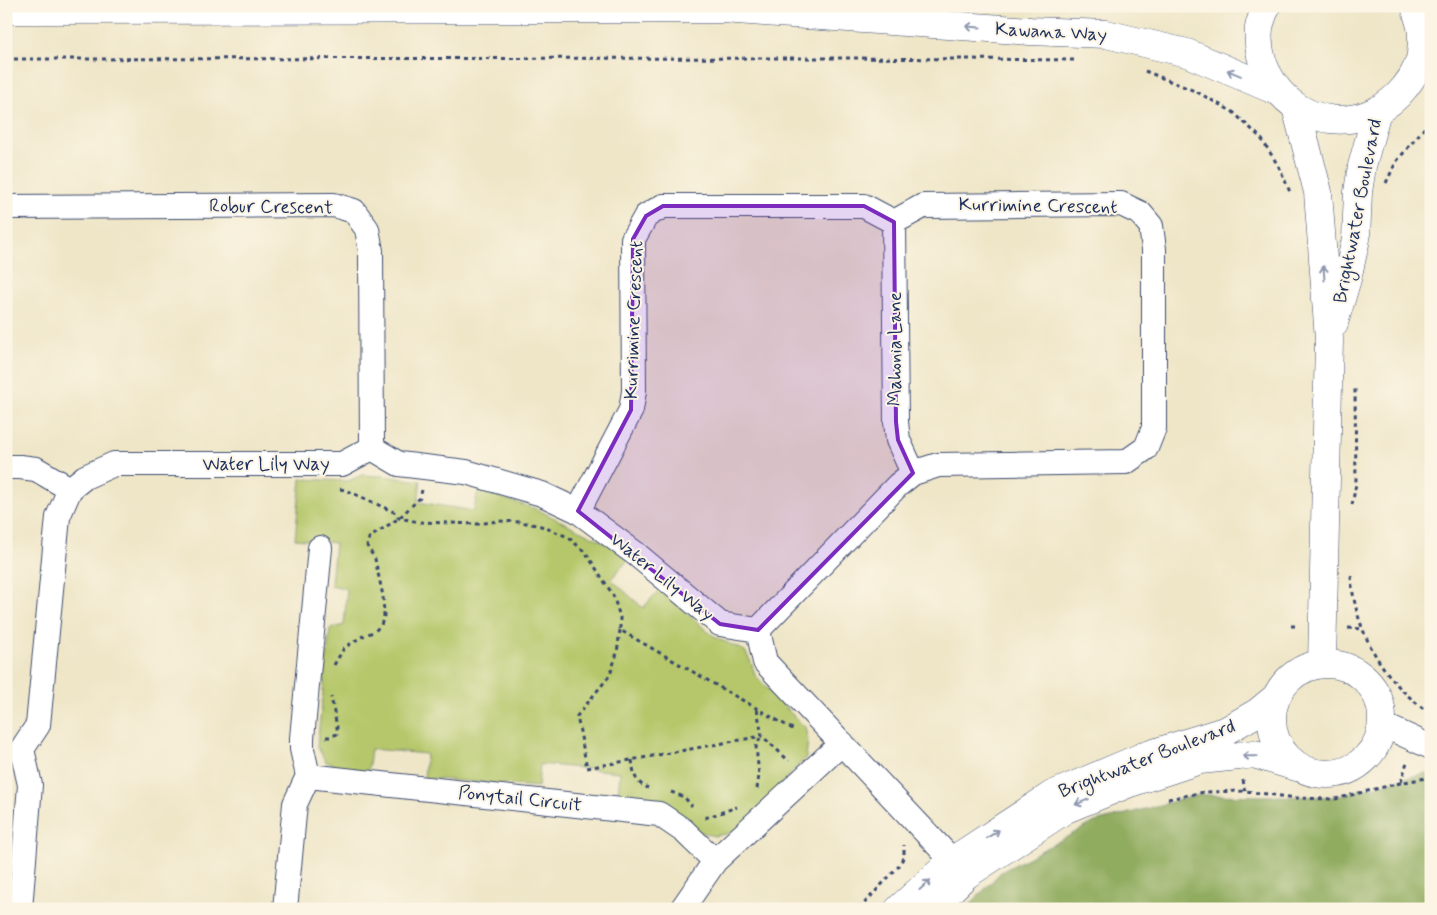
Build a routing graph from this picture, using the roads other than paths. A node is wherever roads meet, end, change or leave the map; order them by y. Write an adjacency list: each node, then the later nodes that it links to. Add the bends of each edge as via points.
1 (1266, 6): 6 (street, Brightwater Boulevard, via 1259,28 1260,51 1266,73)
2 (1415, 6): 7 (street, via 1422,31 1420,58 1408,84)
3 (730, 8): 4 (street, Kawana Way); 6 (street, Kawana Way, one-way to 3, via 1188,53 1106,34)
4 (6, 10)
5 (1431, 71): 7 (street)
6 (1288, 100): 7 (street, Kawana Way, via 1312,115 1328,119 1362,117); 10 (street, Brightwater Boulevard, one-way to 6, via 1318,192)
7 (1383, 108): 10 (street, Brightwater Boulevard, via 1362,166 1356,239)
8 (6, 207): 11 (street, Robur Crescent, via 334,205 354,211 367,229 371,251)
9 (894, 222): 13 (street, Mahonia Lane, via 896,422 898,440); 13 (street, Kurrimine Crescent, via 922,206 1121,204 1140,213 1151,226 1154,249 1154,428 1146,448 1126,462 938,465); 15 (street, Kurrimine Crescent, via 864,206 663,206 646,216 633,239 634,391 631,410)
10 (1329, 339): 18 (street, Brightwater Boulevard)
11 (372, 448): 14 (street, Water Lily Way, via 342,464 114,464 85,476); 15 (street, Water Lily Way, via 399,464 466,472 542,494)
12 (6, 467): 14 (street, via 36,469)
13 (913, 474): 17 (street, Kurrimine Crescent, via 898,485)
14 (70, 489): 23 (street, Water Lily Way, via 58,517 38,725)
15 (578, 511): 17 (street, Water Lily Way, via 720,624)
16 (320, 548): 25 (street, via 302,738)
17 (758, 630): 21 (street, via 765,662)
18 (1322, 664): 19 (street, via 1294,674); 20 (street, via 1338,664 1367,680 1382,708)
19 (1275, 698): 24 (street, via 1271,713 1276,744); 27 (street, Brightwater Boulevard, one-way to 19, via 1052,795 1144,756 1227,730)
20 (1382, 725): 22 (street); 24 (street, via 1378,743 1367,758 1352,769 1334,774 1315,773)
21 (842, 743): 26 (street); 27 (street)
22 (1431, 747)
23 (14, 748): 28 (street, Water Lily Way, via 30,785)
24 (1297, 767): 27 (street, Brightwater Boulevard, one-way to 27, via 1254,754 1200,760 1127,784 1066,809)
25 (308, 776): 26 (street, Ponytail Circuit, via 659,814 684,831); 29 (street, via 295,804)
26 (715, 861): 30 (street)
27 (959, 868): 31 (street, Brightwater Boulevard, one-way to 27); 32 (street, Brightwater Boulevard)
28 (20, 909)
29 (285, 909)
30 (682, 909)
31 (899, 909)
32 (932, 909)

